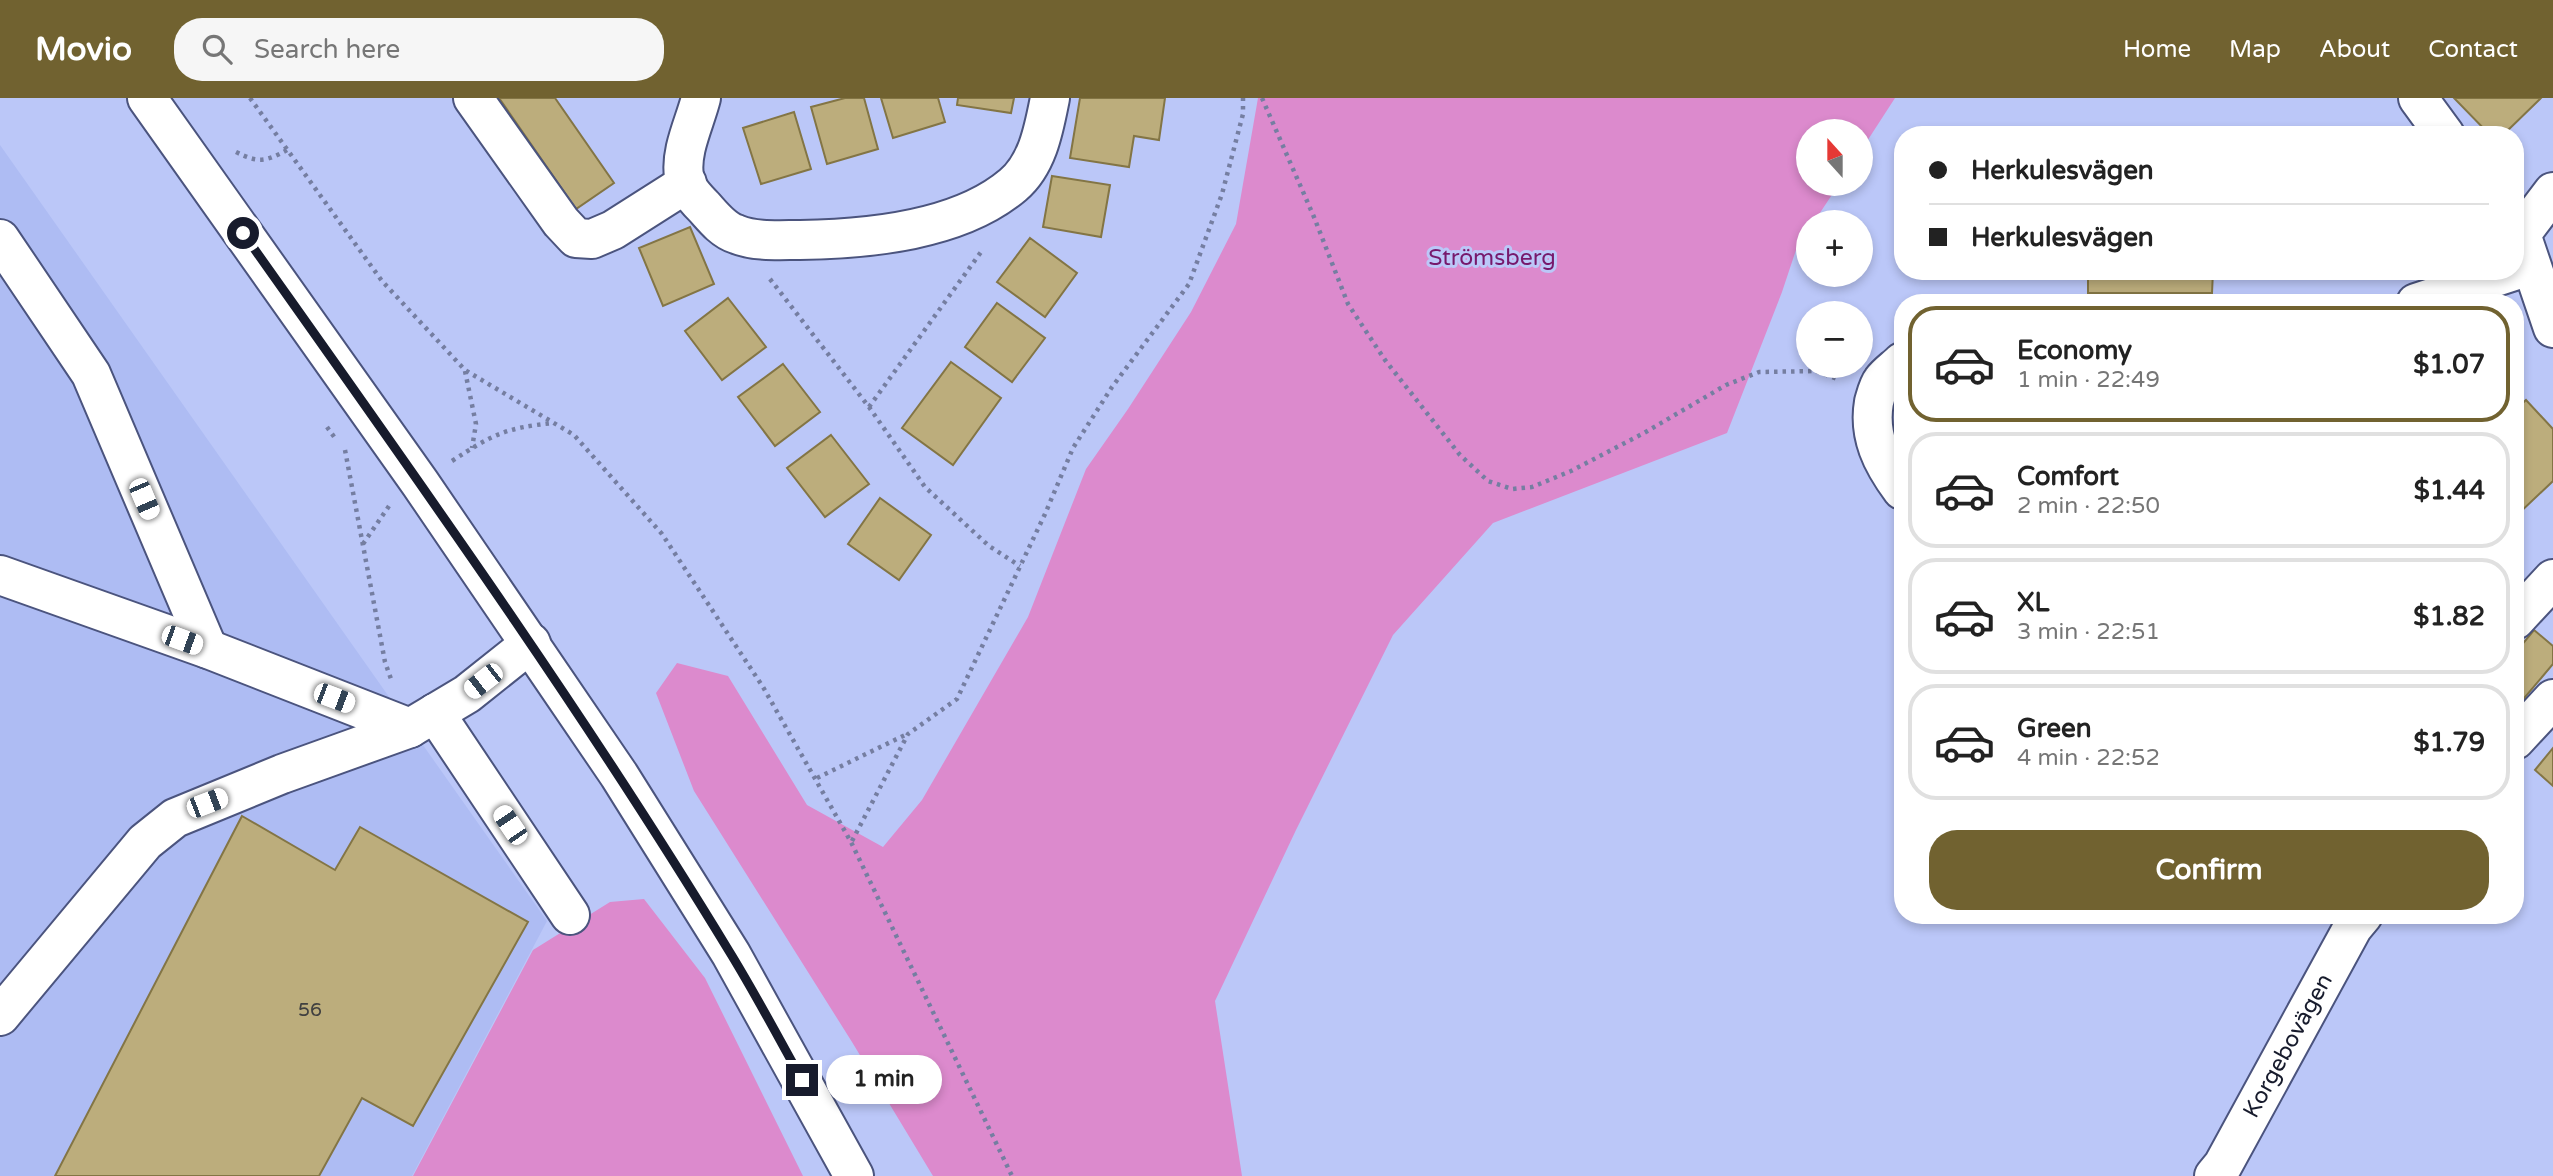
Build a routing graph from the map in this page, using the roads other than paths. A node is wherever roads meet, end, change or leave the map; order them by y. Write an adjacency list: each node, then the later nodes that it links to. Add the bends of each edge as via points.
1 (146, 98): 20 (street)
2 (473, 98): 7 (street, via 576,237 592,239 613,230)
3 (701, 98): 7 (street, via 685,153 683,178)
4 (1050, 98): 7 (street, via 1031,164 1014,184 962,214 899,233 796,240 735,234 717,221)
5 (2418, 98): 6 (street)
6 (2438, 126)
7 (687, 183)
8 (2553, 192): 10 (street)
9 (0, 239): 21 (street, via 91,374)
10 (2524, 245)
11 (2524, 265): 14 (street)
12 (2464, 280): 13 (street)
13 (2435, 294)
14 (2553, 328)
15 (1894, 369): 16 (street, via 1881,381 1871,420 1877,450)
16 (1894, 479)
17 (0, 575): 21 (street)
18 (2553, 579): 19 (street)
19 (2524, 610)
20 (531, 643): 23 (street, via 467,694); 28 (street, via 731,954)
21 (208, 649): 23 (street)
22 (2553, 699): 24 (street)
23 (423, 720): 25 (street); 27 (street, via 174,818 145,842)
24 (2524, 730)
25 (570, 915)
26 (2355, 924): 29 (street, Korgebovägen)
27 (0, 1016)
28 (855, 1176)
29 (2214, 1176)

